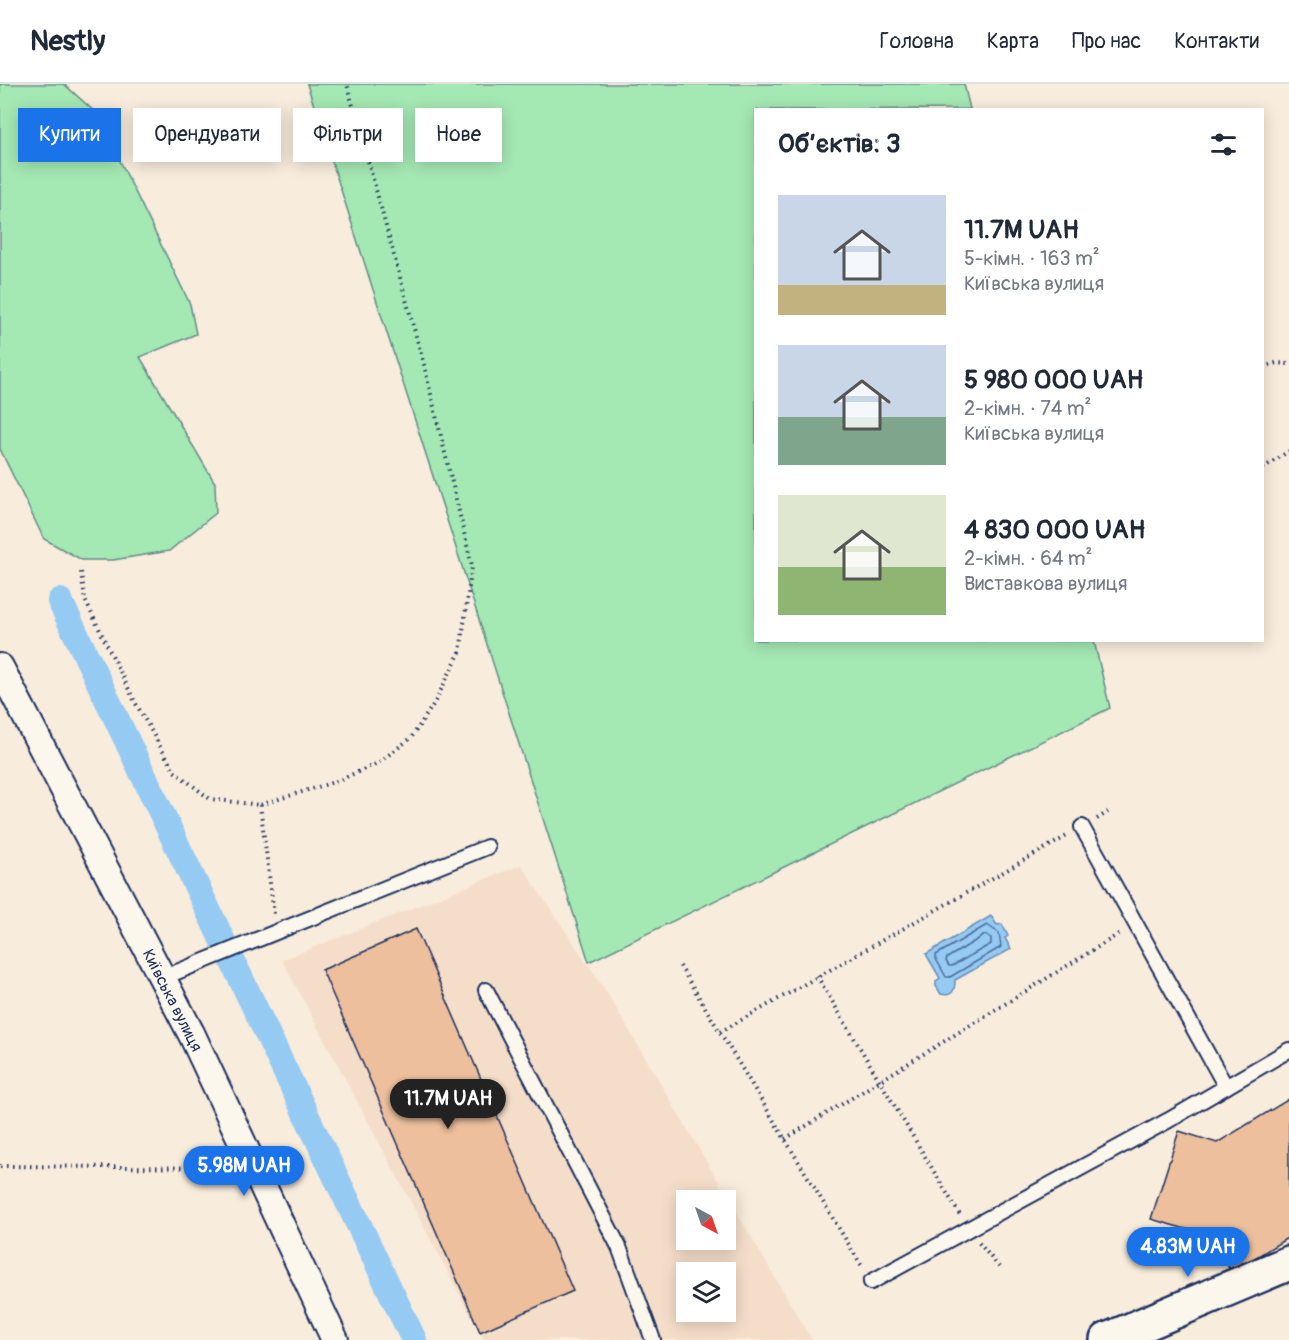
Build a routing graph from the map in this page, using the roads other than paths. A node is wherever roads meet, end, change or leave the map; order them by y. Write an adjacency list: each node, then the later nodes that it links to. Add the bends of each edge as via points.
1 (0, 667): 4 (street, Київська вулиця)
2 (1082, 827): 7 (lane)
3 (487, 847): 4 (lane)
4 (162, 978): 10 (street, Київська вулиця)
5 (486, 990): 11 (lane, via 619,1247)
6 (1289, 1050): 7 (lane)
7 (1226, 1087): 9 (lane)
8 (1289, 1263): 12 (street)
9 (871, 1282)
10 (335, 1340)
11 (653, 1340)
12 (1107, 1340)

